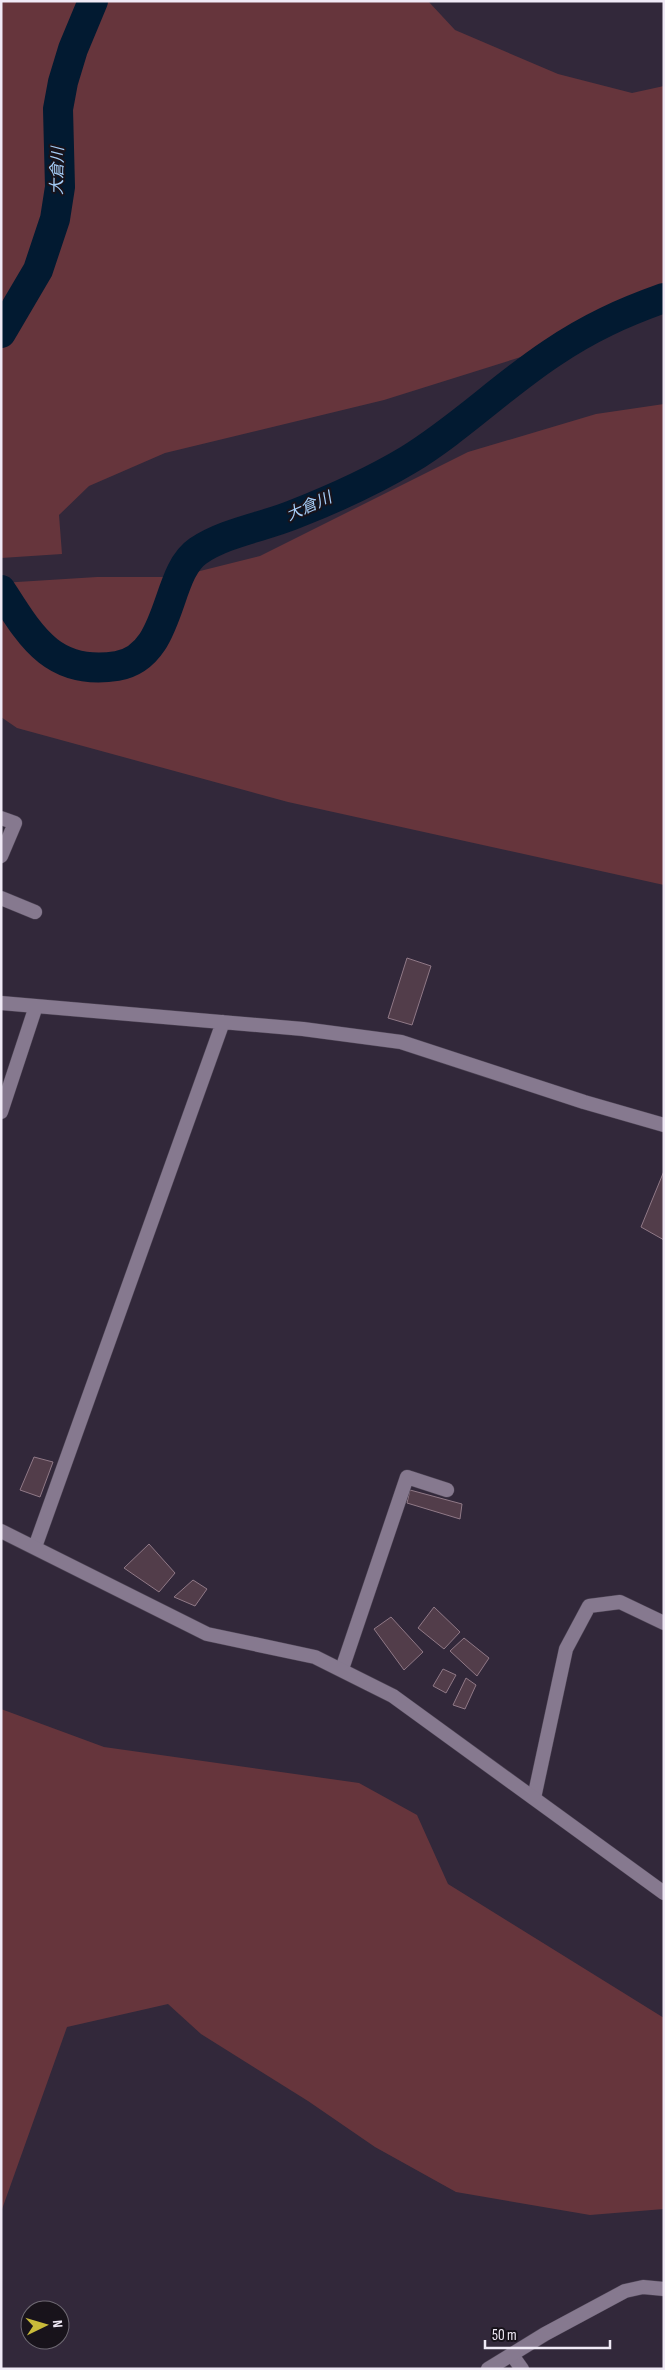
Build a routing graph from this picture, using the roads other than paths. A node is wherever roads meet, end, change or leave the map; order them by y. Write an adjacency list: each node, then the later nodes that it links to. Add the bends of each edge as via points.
1 (1, 818): 2 (street, via 15,823)
2 (1, 856)
3 (1, 898): 4 (street)
4 (36, 912)
5 (1, 1003): 6 (street)
6 (36, 1006): 7 (street); 8 (street)
7 (223, 1022): 9 (street, via 401,1042); 12 (street)
8 (1, 1112)
9 (664, 1125)
10 (447, 1490): 14 (street, via 407,1477)
11 (1, 1531): 12 (street)
12 (34, 1547): 14 (street, via 207,1634 315,1657)
13 (664, 1623): 15 (street, via 620,1602 589,1606 566,1649)
14 (342, 1669): 15 (street, via 393,1696)
15 (534, 1798): 16 (street)
16 (664, 1892)
17 (664, 2288): 18 (street, via 643,2287 625,2291)
18 (512, 2355): 19 (street); 20 (street)
19 (488, 2369)
20 (522, 2369)

